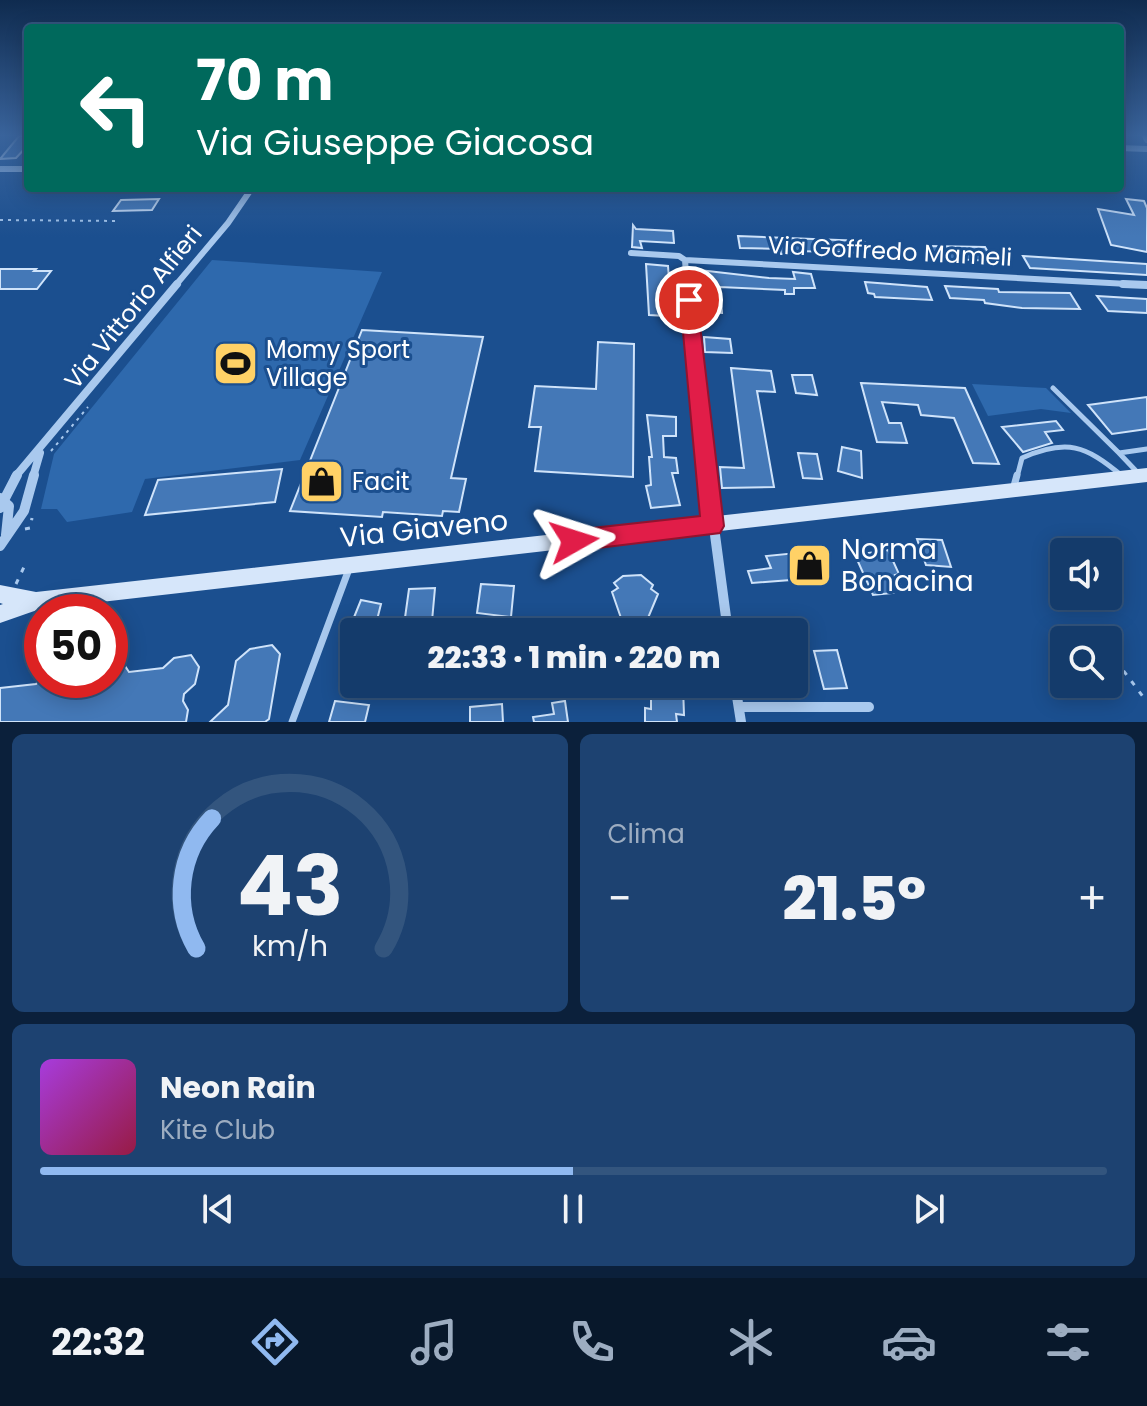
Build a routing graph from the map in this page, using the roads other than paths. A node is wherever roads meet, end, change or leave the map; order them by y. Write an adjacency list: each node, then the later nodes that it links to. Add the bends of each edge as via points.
1 (249, 192): 7 (street, Via Vittorio Alfieri)
2 (631, 253): 3 (street, Via Goffredo Mameli)
3 (685, 260): 4 (street, Via Goffredo Mameli); 12 (street)
4 (1147, 285)
5 (1053, 388): 8 (lane)
6 (1147, 449): 8 (lane)
7 (44, 453): 11 (street, Via Vittorio Alfieri, via 16,476); 13 (street, Via Vittorio Alfieri, via 24,511)
8 (1119, 453): 9 (lane)
9 (1138, 477): 10 (main road, Via Giaveno); 10 (lane, via 1091,451 1047,450 1022,458)
10 (1013, 491): 12 (main road, Via Giaveno)
11 (1, 502): 13 (street, Via Vittorio Alfieri, via 9,506)
12 (712, 526): 14 (main road, Via Giaveno); 20 (street)
13 (3, 541)
14 (350, 565): 16 (main road, Via Giaveno); 24 (lane)
15 (0, 594): 17 (main road, Via Giaveno)
16 (93, 594)
17 (24, 598)
18 (24, 606): 19 (main road, Via Giaveno)
19 (0, 614)
20 (726, 618)
21 (737, 698): 22 (street)
22 (739, 707): 23 (street); 25 (street)
23 (869, 707)
24 (292, 722)
25 (741, 722)

